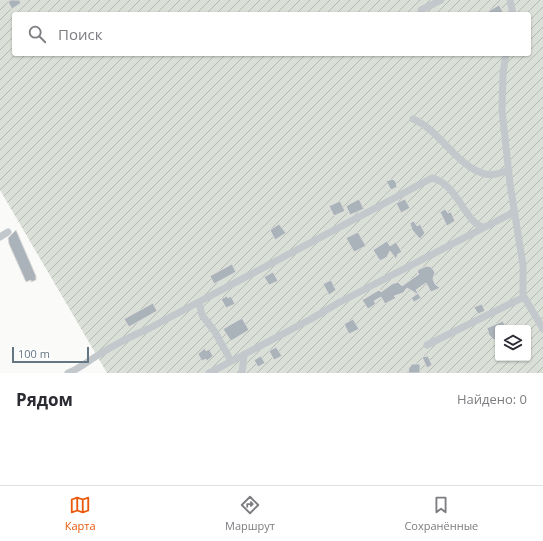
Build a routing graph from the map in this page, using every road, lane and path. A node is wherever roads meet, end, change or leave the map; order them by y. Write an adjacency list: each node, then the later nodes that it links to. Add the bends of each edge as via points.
1 (441, 0): 3 (street)
2 (510, 0): 4 (street)
3 (421, 10)
4 (513, 12)
5 (506, 56): 7 (street, via 501,94)
6 (413, 120): 7 (street, via 429,128 479,172 493,175)
7 (509, 170): 8 (street)
8 (514, 212): 9 (street); 12 (street, via 523,265)
9 (484, 227): 13 (street, via 475,224 443,182 432,178); 16 (street)
10 (8, 232): 11 (street)
11 (0, 237)
12 (524, 297): 14 (street); 15 (street)
13 (200, 302): 17 (street, via 202,315); 18 (street, via 131,336 99,354 78,370)
14 (543, 329)
15 (427, 345)
16 (244, 355): 17 (street); 20 (street)
17 (231, 361): 19 (street)
18 (68, 373)
19 (209, 373)
20 (242, 373)

